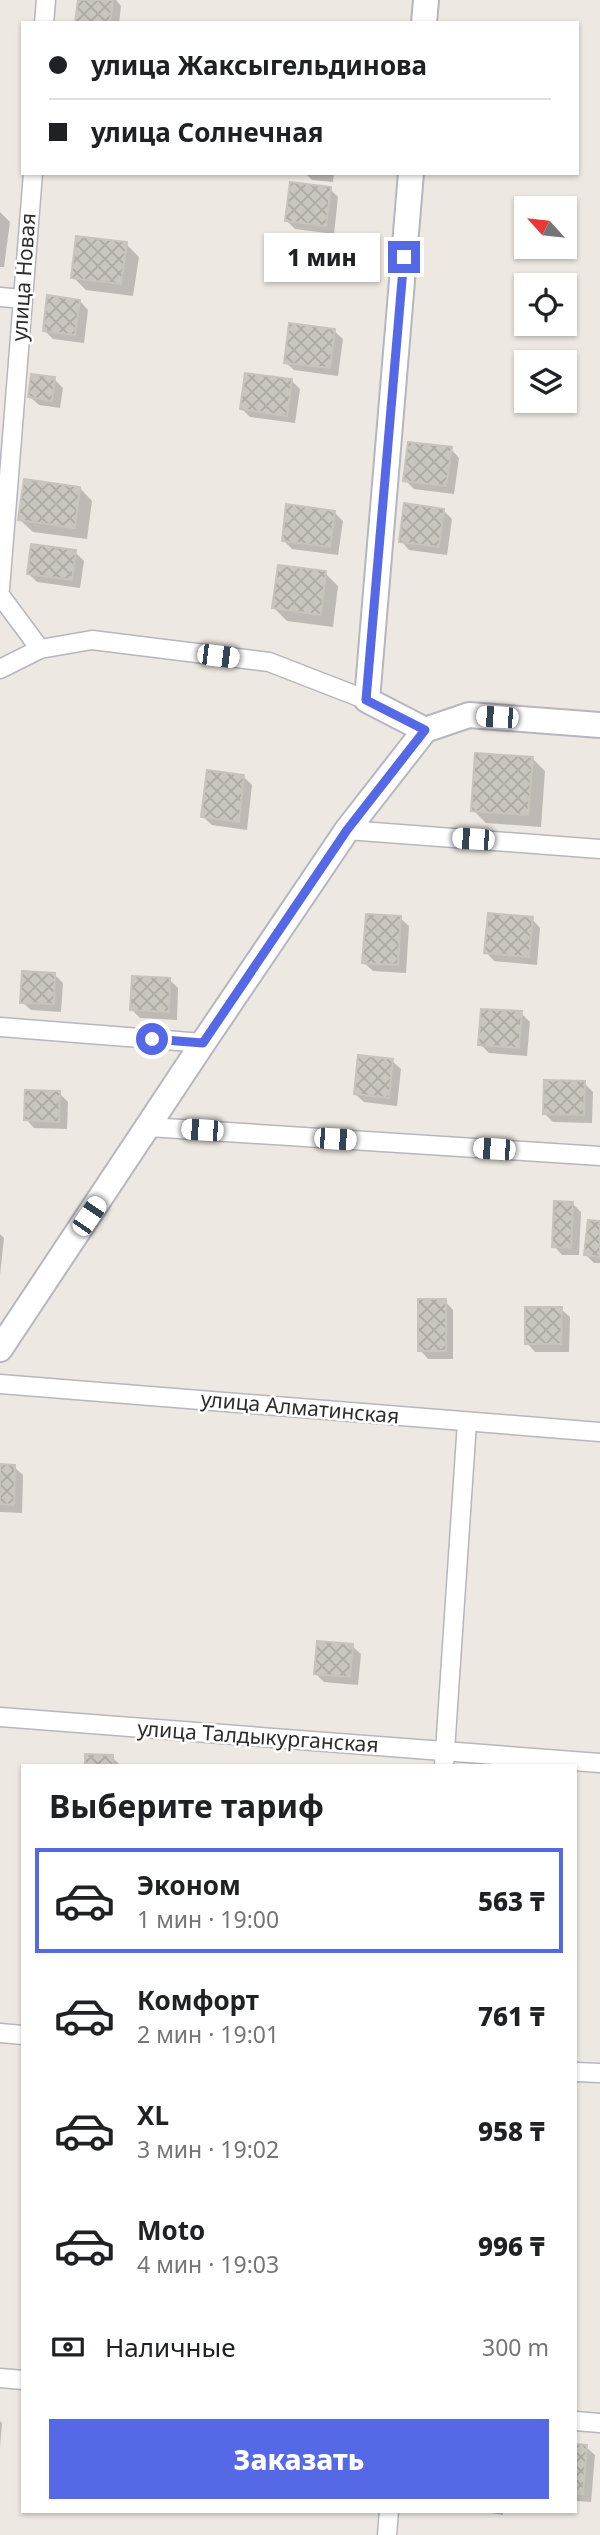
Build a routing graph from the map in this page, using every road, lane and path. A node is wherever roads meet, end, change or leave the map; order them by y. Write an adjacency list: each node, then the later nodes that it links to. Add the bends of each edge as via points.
1 (46, 0): 3 (street)
2 (426, 0): 4 (street)
3 (44, 21)
4 (424, 21)
5 (33, 175): 8 (street, улица Новая)
6 (411, 175): 13 (street)
7 (0, 297): 8 (street)
8 (23, 299): 9 (street, улица Новая)
9 (0, 589)
10 (0, 595): 11 (street)
11 (40, 649): 12 (street); 13 (street, via 92,640 269,662)
12 (0, 669)
13 (366, 700): 15 (street)
14 (600, 725): 15 (street, via 469,715)
15 (425, 730): 16 (street)
16 (347, 830): 17 (street); 19 (street)
17 (600, 849)
18 (0, 1027): 19 (street)
19 (203, 1043): 20 (street)
20 (149, 1127): 21 (street); 22 (street)
21 (600, 1156)
22 (0, 1349)
23 (0, 1384): 24 (street, улица Алматинская)
24 (467, 1422): 25 (street, улица Алматинская); 27 (street)
25 (600, 1432)
26 (0, 1717): 27 (street, улица Талдыкурганская)
27 (445, 1758): 28 (street, улица Талдыкурганская)
28 (600, 1763)
29 (0, 2033): 30 (street)
30 (21, 2035)
31 (577, 2072): 32 (street)
32 (600, 2073)
33 (0, 2378): 34 (street)
34 (21, 2380)
35 (577, 2421): 36 (street)
36 (600, 2423)
37 (389, 2513): 38 (street)
38 (387, 2535)

